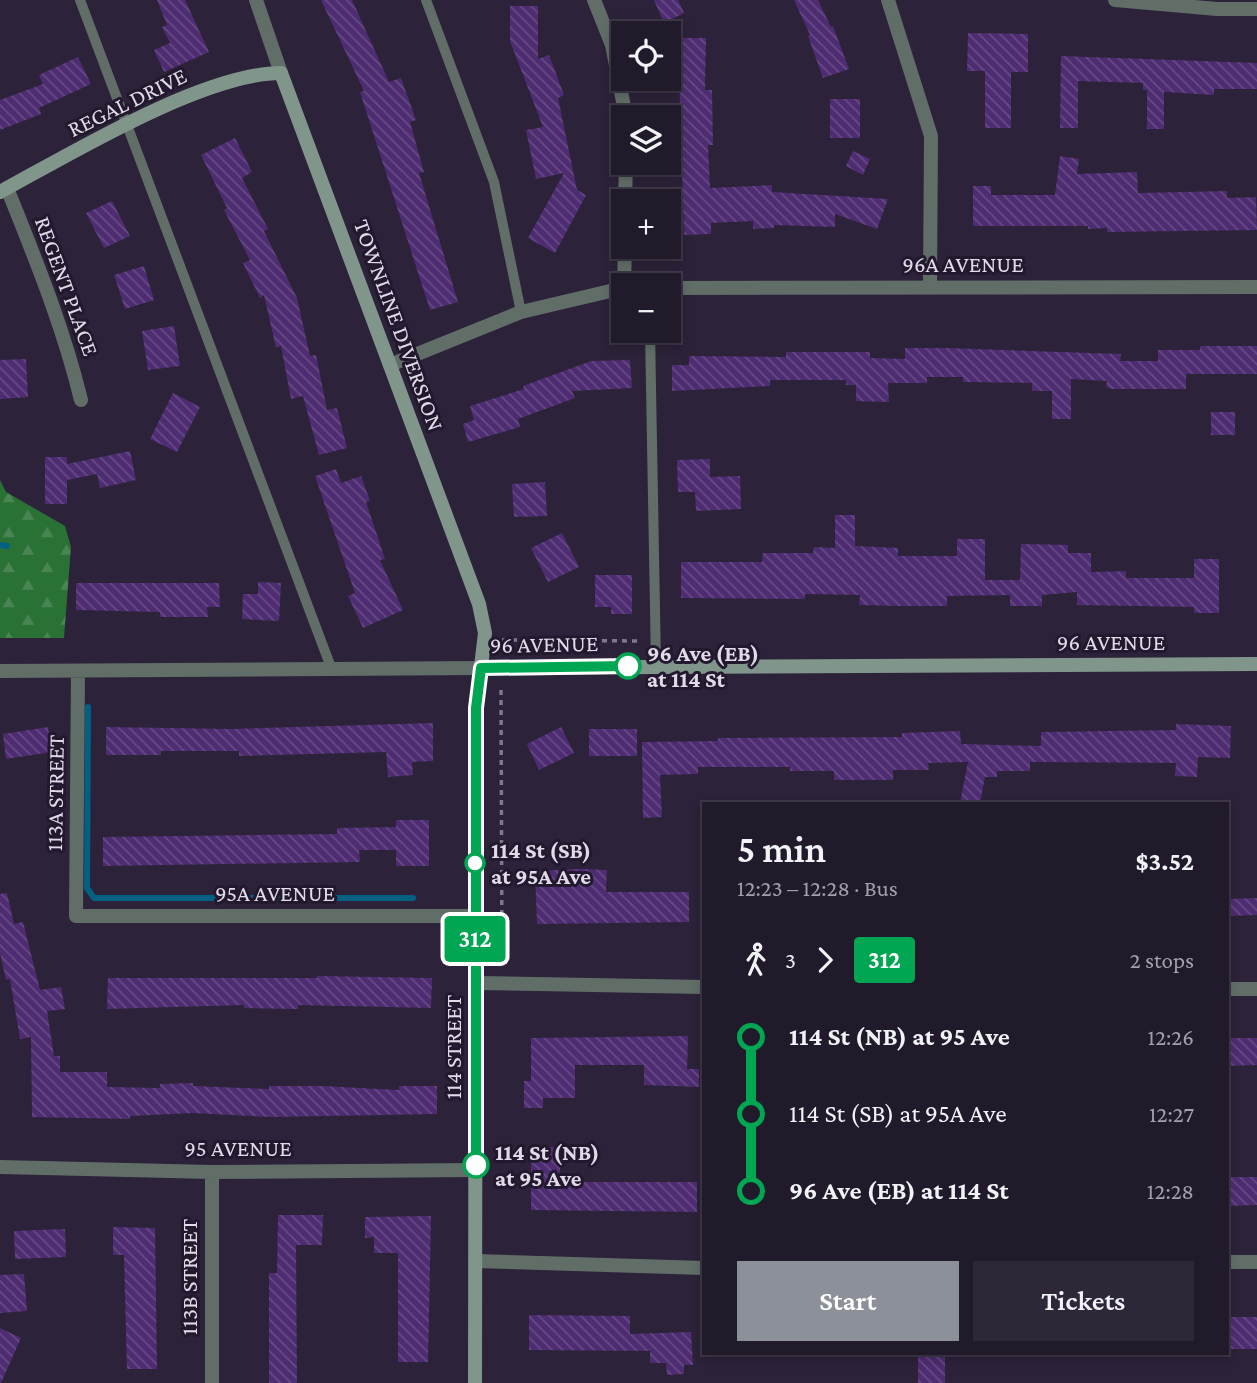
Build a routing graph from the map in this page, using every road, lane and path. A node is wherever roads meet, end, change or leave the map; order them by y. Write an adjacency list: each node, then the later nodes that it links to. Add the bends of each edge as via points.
1 (80, 0): 10 (lane)
2 (256, 0): 8 (street, TOWNLINE DIVERSION)
3 (426, 0): 16 (lane, via 494,182)
4 (594, 0): 9 (street, via 612,45)
5 (888, 0): 12 (street, via 931,136)
6 (1115, 0): 7 (street)
7 (1257, 9)
8 (281, 73): 10 (street, REGAL DRIVE, via 206,89); 18 (street, TOWNLINE DIVERSION)
9 (624, 105)
10 (127, 125): 11 (street, REGAL DRIVE); 25 (lane)
11 (3, 190): 19 (street, REGENT PLACE, via 59,320)
12 (930, 286): 13 (street, 96A AVENUE); 14 (street, 96A AVENUE)
13 (1257, 287)
14 (681, 288)
15 (611, 290): 16 (street)
16 (521, 312): 18 (street)
17 (650, 343): 23 (lane)
18 (390, 365): 21 (street, TOWNLINE DIVERSION, via 479,604)
19 (81, 400)
20 (643, 641): 21 (path)
21 (484, 642): 24 (street, TOWNLINE DIVERSION)
22 (1257, 664): 23 (street, 96 AVENUE)
23 (656, 665): 24 (street, 96 AVENUE)
24 (481, 668): 25 (street, 96 AVENUE); 30 (street, 114 STREET, via 476,708)
25 (332, 670): 27 (street, 96 AVENUE)
26 (0, 671): 27 (street, 96 AVENUE)
27 (78, 671): 29 (street, 113A STREET)
28 (501, 690): 31 (path)
29 (76, 916): 30 (street, 95A AVENUE)
30 (475, 916): 32 (street, 114 STREET)
31 (502, 961)
32 (475, 983): 33 (street); 37 (street, 114 STREET)
33 (702, 987)
34 (1229, 989): 35 (street)
35 (1257, 989)
36 (0, 1167): 38 (street, 95 AVENUE)
37 (476, 1170): 38 (street, 95 AVENUE); 39 (street, 114 STREET)
38 (212, 1172): 43 (street, 113B STREET)
39 (475, 1261): 42 (street); 44 (street, 114 STREET)
40 (1229, 1262): 41 (street)
41 (1257, 1262)
42 (702, 1268)
43 (212, 1383)
44 (475, 1383)

